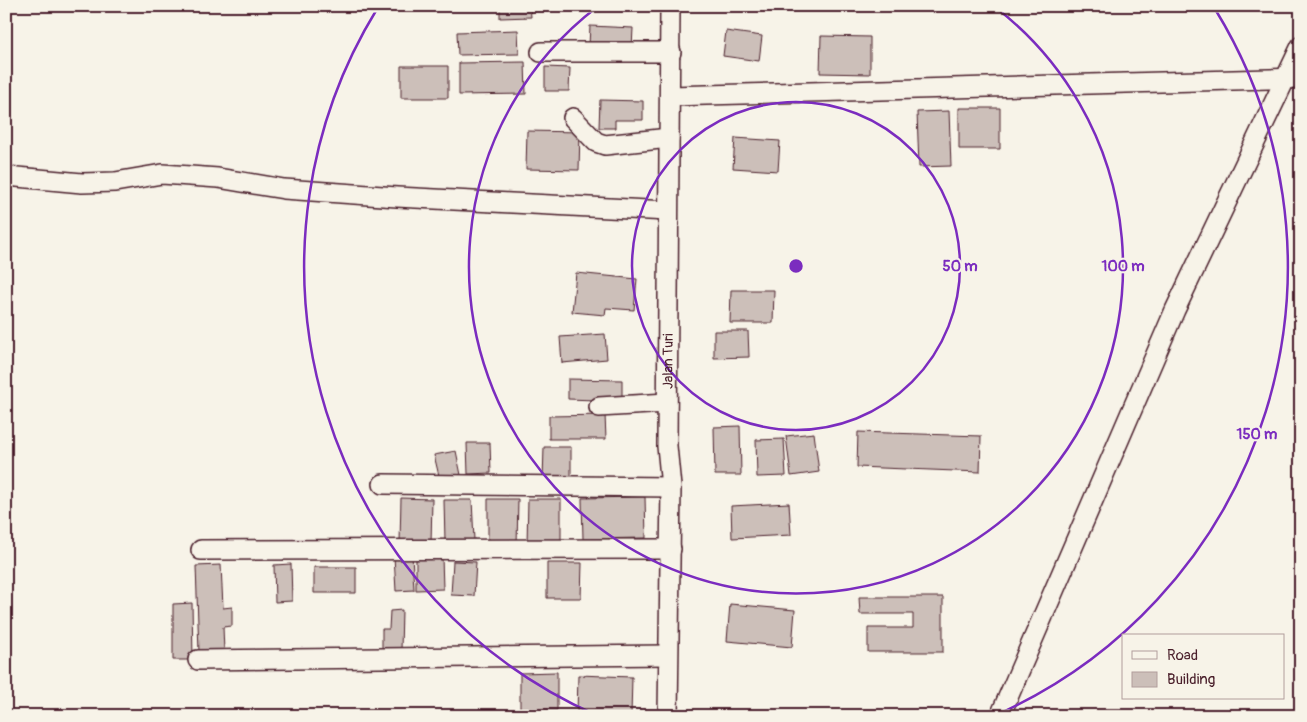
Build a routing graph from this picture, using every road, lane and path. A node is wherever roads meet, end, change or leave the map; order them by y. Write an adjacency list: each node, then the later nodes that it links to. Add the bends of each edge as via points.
1 (670, 6): 4 (street, Jalan Turi)
2 (1301, 46): 5 (street)
3 (541, 52): 4 (street)
4 (671, 52): 6 (street, Jalan Turi)
5 (1293, 78): 6 (street); 20 (street, via 1175,310)
6 (670, 96): 8 (street, Jalan Turi)
7 (573, 118): 8 (street, via 596,142 605,145)
8 (669, 138): 10 (street, Jalan Turi)
9 (6, 176): 10 (street, via 115,182 162,174 396,198)
10 (668, 211): 11 (street, Jalan Turi)
11 (667, 403): 12 (street); 14 (street, Jalan Turi)
12 (598, 406)
13 (383, 484): 14 (street)
14 (671, 487): 15 (street, Jalan Turi)
15 (671, 548): 16 (street); 17 (street, Jalan Turi)
16 (201, 550)
17 (668, 656): 18 (street); 19 (street, Jalan Turi)
18 (198, 660)
19 (668, 716)
20 (1000, 716)

